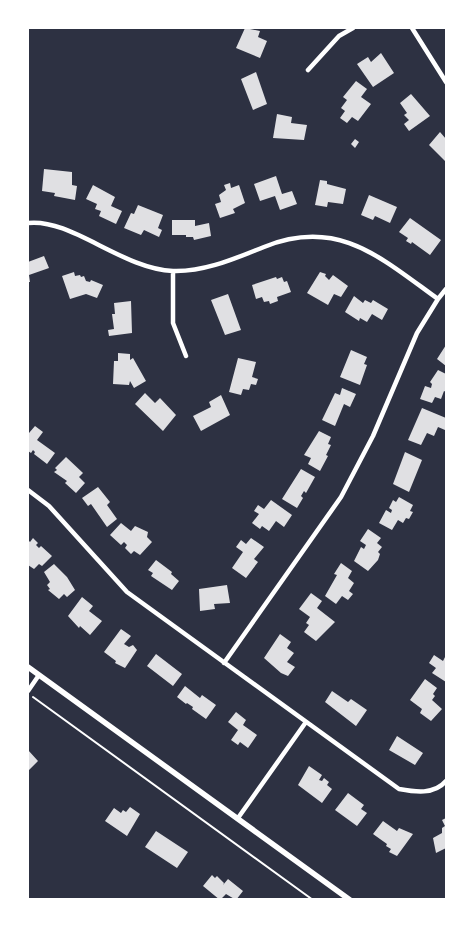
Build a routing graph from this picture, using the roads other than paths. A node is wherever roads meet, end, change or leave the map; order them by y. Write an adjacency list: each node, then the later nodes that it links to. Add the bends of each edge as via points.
1 (353, 28): 3 (street, via 339,36)
2 (412, 28): 4 (street)
3 (308, 70)
4 (446, 82)
5 (28, 223): 6 (street, via 61,228 132,263)
6 (173, 271): 8 (street, via 221,264 284,239 324,236 371,251); 9 (street, via 173,323)
7 (446, 289): 8 (street)
8 (438, 299): 11 (street, via 417,333 373,436 341,497)
9 (186, 356)
10 (28, 490): 11 (street, via 49,506 127,592)
11 (224, 663): 15 (street)
12 (28, 667): 13 (street)
13 (39, 676): 14 (street); 17 (street)
14 (28, 692)
15 (306, 722): 16 (street, via 399,789 421,792 442,786); 17 (street)
16 (446, 781)
17 (238, 818): 18 (street)
18 (350, 900)

